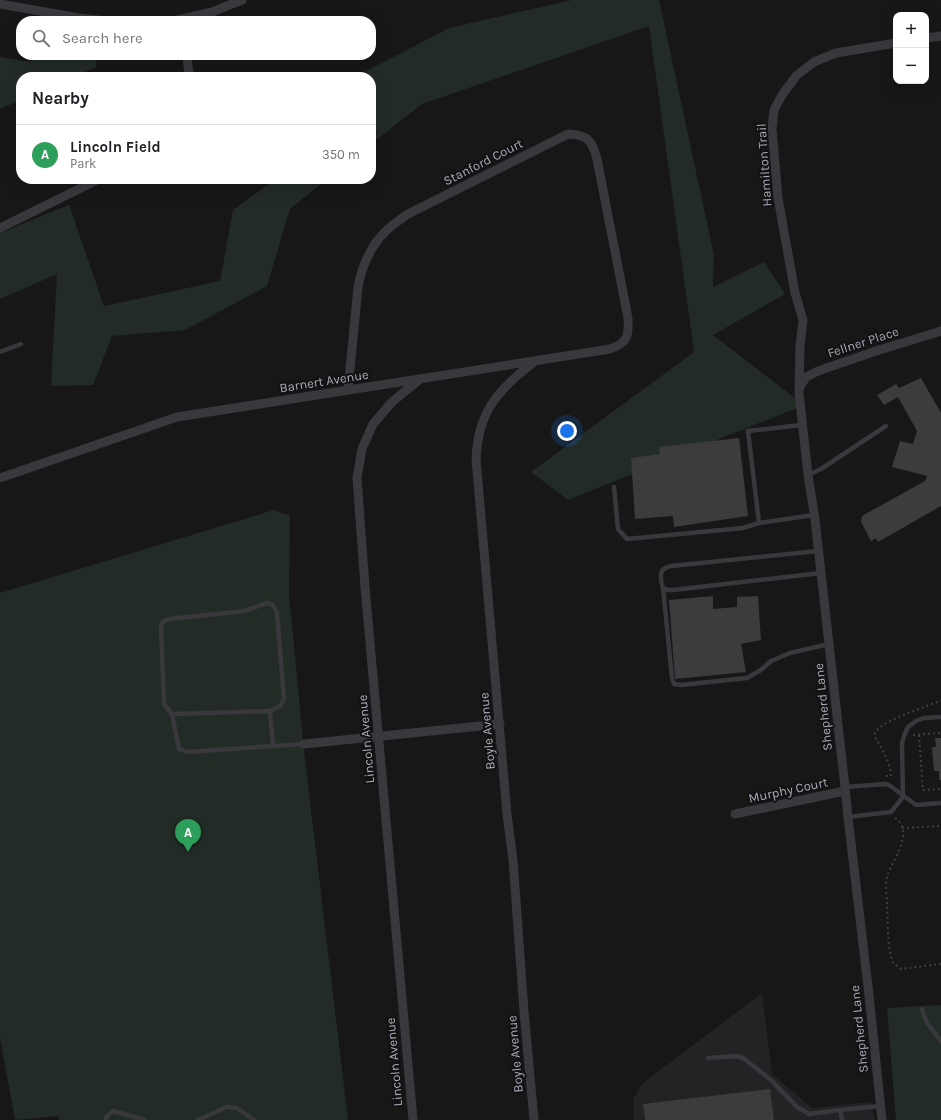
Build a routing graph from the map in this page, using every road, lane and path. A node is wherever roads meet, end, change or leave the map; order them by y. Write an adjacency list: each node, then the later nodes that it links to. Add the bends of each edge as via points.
1 (242, 0): 4 (street)
2 (0, 4): 3 (street)
3 (68, 16)
4 (196, 16)
5 (941, 36): 6 (street)
6 (929, 38)
7 (893, 44): 12 (street, Hamilton Trail, via 836,53 814,62 797,75 774,110 772,129 778,198)
8 (187, 60): 9 (street)
9 (189, 72)
10 (89, 184): 11 (street)
11 (0, 228)
12 (795, 293): 19 (street, Shepherd Lane, via 803,320)
13 (626, 309): 17 (street, Barnert Avenue, via 629,330 626,340 619,346 610,350); 20 (street, Stanford Court, via 595,150 587,138 578,134 568,134 406,215 384,232 371,251 358,287)
14 (941, 331): 19 (street, Fellner Place, via 818,371 806,378)
15 (21, 344): 16 (lane)
16 (0, 352)
17 (535, 361): 18 (street, Barnert Avenue); 36 (street, Boyle Avenue, via 518,374 495,398 483,420 477,444 478,490)
18 (420, 379): 20 (street, Barnert Avenue); 40 (street, Lincoln Avenue, via 392,402 374,424 362,449 357,478)
19 (800, 387): 21 (street, Shepherd Lane)
20 (348, 390): 24 (street, Barnert Avenue, via 177,417)
21 (803, 425): 23 (street, Shepherd Lane); 27 (lane, via 748,431)
22 (886, 426): 23 (lane, via 822,469)
23 (808, 475): 26 (street, Shepherd Lane)
24 (0, 478)
25 (614, 486): 27 (lane, via 618,528 626,538 744,528)
26 (814, 515): 27 (lane); 28 (street, Shepherd Lane)
27 (759, 523)
28 (818, 551): 29 (street, Shepherd Lane); 30 (lane, via 671,566 661,572)
29 (821, 573): 30 (lane, via 672,590); 31 (street, Shepherd Lane)
30 (663, 588): 31 (lane, via 674,684 747,678 790,653)
31 (829, 644): 44 (street, Shepherd Lane)
32 (941, 700): 43 (path, via 900,716 878,728 874,735 891,772 891,776)
33 (270, 711): 34 (lane); 34 (lane, via 280,706 284,700 277,612 273,605 267,603 244,611 164,621 164,704); 42 (lane)
34 (172, 714): 42 (lane, via 179,749 187,752)
35 (941, 717): 39 (lane, via 916,721 908,727)
36 (500, 724): 40 (street); 64 (street, Boyle Avenue)
37 (941, 733): 38 (path)
38 (919, 735): 39 (path); 45 (path, via 924,790)
39 (904, 736): 46 (lane)
40 (378, 737): 41 (street); 63 (street, Lincoln Avenue)
41 (304, 744): 42 (lane)
42 (273, 746)
43 (881, 777)
44 (845, 789): 46 (lane, via 885,784); 48 (street, Murphy Court); 49 (street, Shepherd Lane)
45 (941, 789)
46 (903, 797): 47 (lane, via 916,805); 49 (lane, via 891,812)
47 (941, 803)
48 (735, 814)
49 (848, 817): 57 (street, Shepherd Lane)
50 (892, 817): 52 (path, via 898,820)
51 (941, 826): 52 (path)
52 (902, 828): 53 (path, via 901,847 887,881 888,937 893,964 901,969)
53 (941, 964)
54 (922, 1009): 55 (lane, via 927,1023)
55 (941, 1041)
56 (708, 1058): 58 (lane, via 743,1058 771,1080 797,1107 809,1114)
57 (880, 1106): 58 (lane); 66 (street, Shepherd Lane)
58 (840, 1110): 65 (lane)
59 (106, 1120): 60 (lane, via 113,1111)
60 (145, 1120)
61 (198, 1120): 62 (lane, via 227,1107 237,1108)
62 (254, 1120)
63 (413, 1120)
64 (534, 1120)
65 (842, 1120)
66 (882, 1120)

